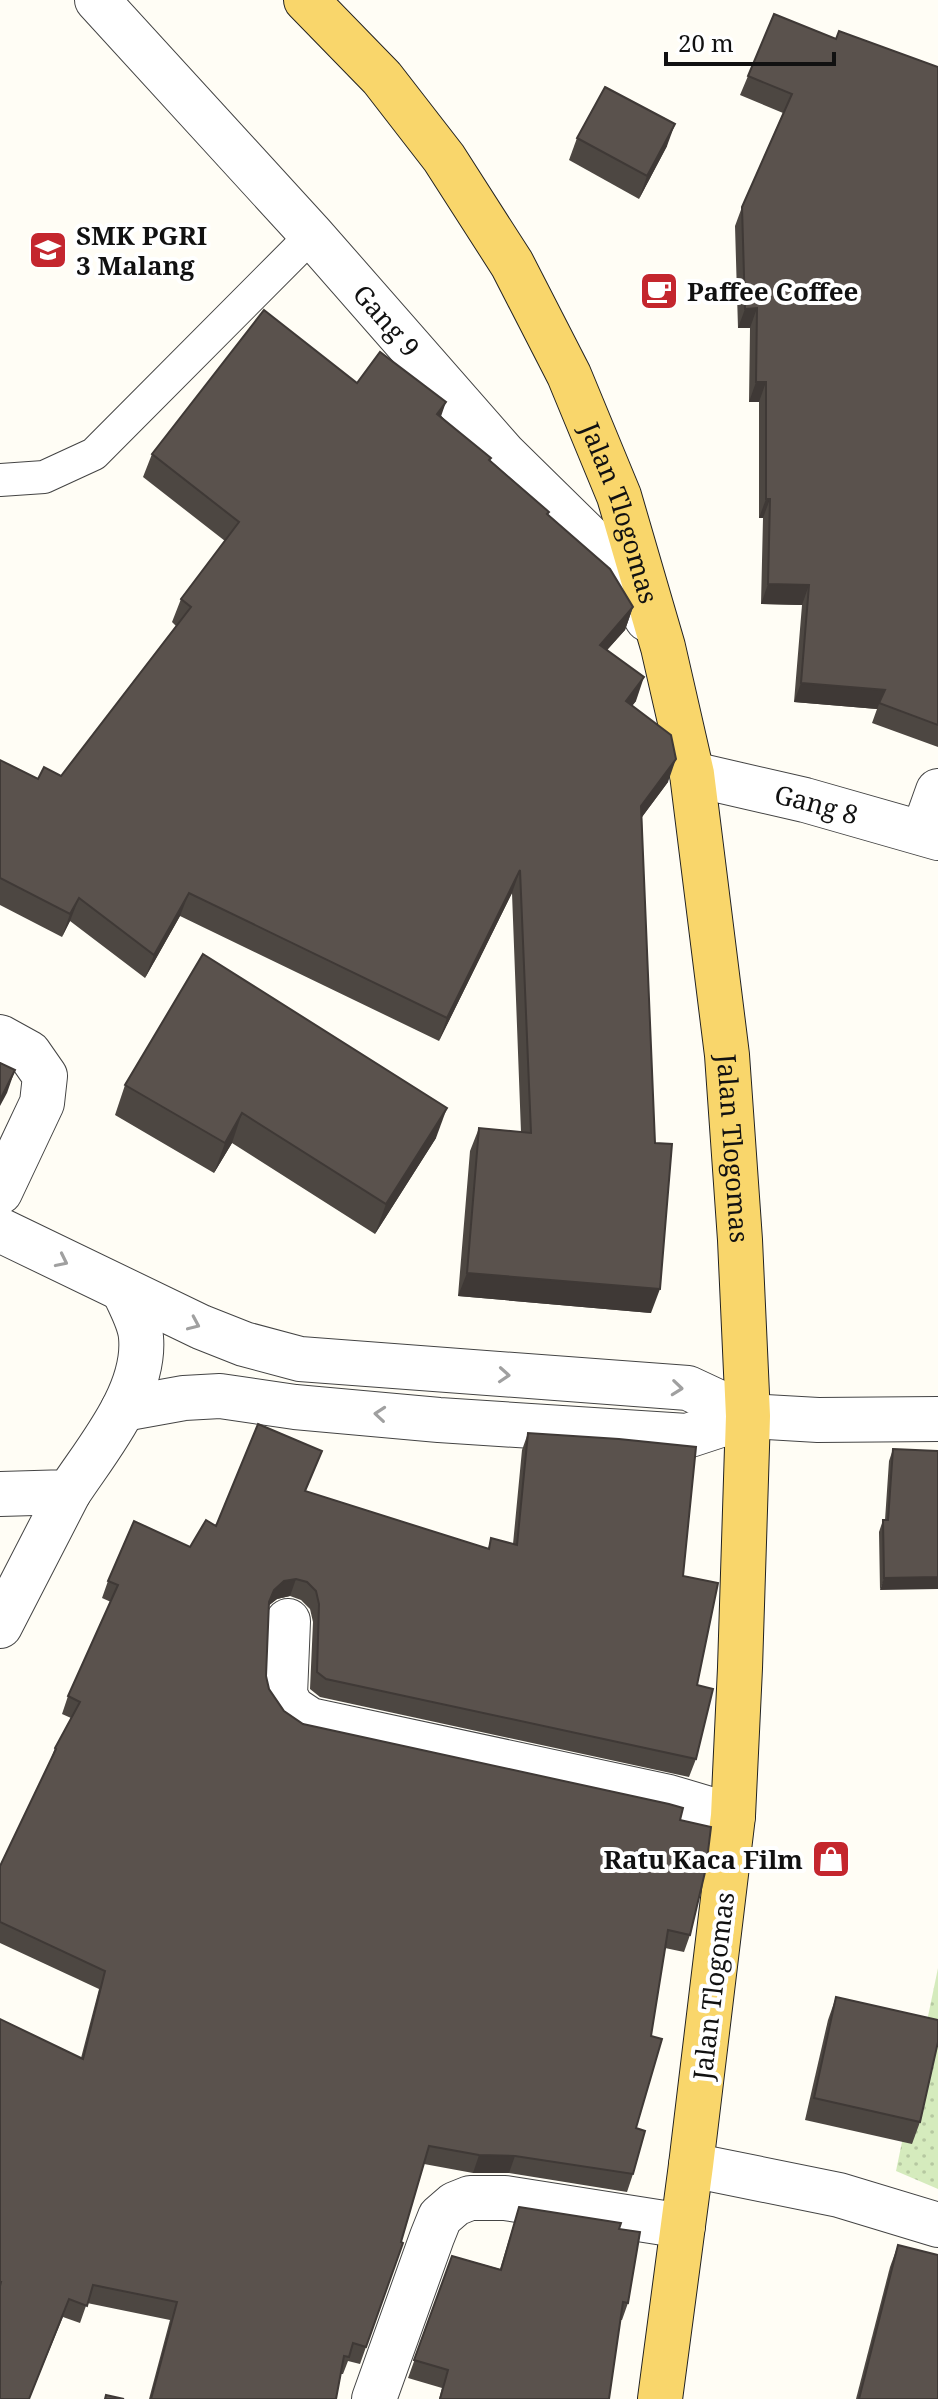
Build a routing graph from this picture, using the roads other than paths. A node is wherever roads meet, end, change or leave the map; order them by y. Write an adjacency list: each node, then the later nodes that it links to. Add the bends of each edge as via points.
1 (97, 0): 3 (street, Gang 9)
2 (306, 0): 5 (main road, Jalan Tlogomas, via 382,78 435,146 512,264 569,375 619,496)
3 (312, 235): 4 (lane, via 94,454 44,477); 5 (street, Gang 9, via 504,454 611,559)
4 (0, 480)
5 (663, 647): 6 (main road, Jalan Tlogomas)
6 (692, 774): 8 (street, Gang 8); 17 (main road, Jalan Tlogomas, via 727,1055)
7 (938, 791): 8 (street)
8 (931, 835)
9 (0, 1037): 10 (street, via 29,1053 45,1076 42,1103)
10 (0, 1192)
11 (0, 1230): 12 (street, one-way to 12)
12 (124, 1291): 13 (street, one-way to 13, via 244,1344); 16 (street, via 141,1334 141,1366)
13 (300, 1359): 14 (street); 15 (street)
14 (442, 1371): 17 (street, one-way to 17, via 688,1388); 19 (street)
15 (295, 1407): 16 (street, via 220,1396); 19 (street, one-way to 15)
16 (123, 1409): 20 (street)
17 (748, 1416): 18 (street); 19 (street, via 687,1436); 25 (main road, Jalan Tlogomas)
18 (938, 1419)
19 (439, 1420)
20 (69, 1492): 21 (street); 22 (street)
21 (0, 1496): 22 (street)
22 (26, 1572): 24 (street)
23 (288, 1621): 25 (street, via 285,1695 292,1708 310,1720 669,1797)
24 (0, 1626)
25 (733, 1816): 26 (main road, Jalan Tlogomas)
26 (691, 2165): 27 (street, via 839,2195); 28 (main road, Jalan Tlogomas)
27 (938, 2225)
28 (683, 2226): 29 (street, via 505,2198 470,2198 455,2204 440,2217); 30 (main road, Jalan Tlogomas)
29 (374, 2399)
30 (660, 2399)

